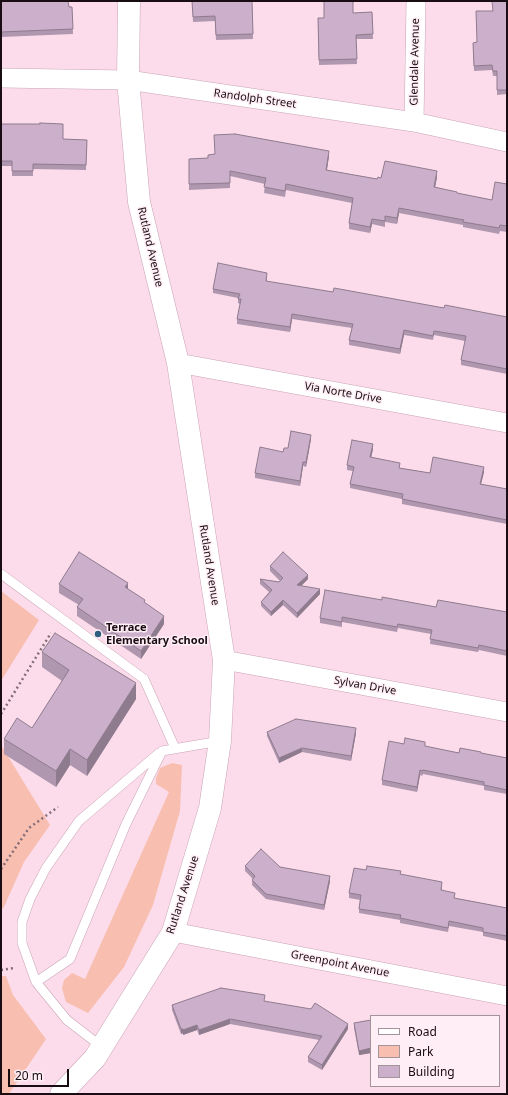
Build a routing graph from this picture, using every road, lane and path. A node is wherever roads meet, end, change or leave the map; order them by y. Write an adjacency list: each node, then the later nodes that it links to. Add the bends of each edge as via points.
1 (129, 1): 4 (street, Rutland Avenue)
2 (416, 1): 5 (street, Glendale Avenue)
3 (1, 78): 4 (street, Randolph Street)
4 (128, 80): 5 (street, Randolph Street); 7 (street, Rutland Avenue, via 140,202)
5 (414, 122): 6 (street, Randolph Street)
6 (507, 142)
7 (178, 363): 8 (street, Via Norte Drive); 11 (street, Rutland Avenue)
8 (507, 423)
9 (1, 574): 15 (lane, via 144,679)
10 (51, 633): 13 (path)
11 (224, 660): 12 (street, Sylvan Drive); 14 (street, Rutland Avenue)
12 (507, 712)
13 (1, 714)
14 (220, 741): 15 (lane); 19 (street, Rutland Avenue, via 210,808)
15 (176, 748): 16 (lane)
16 (162, 751): 20 (lane, via 126,824 70,959); 20 (lane, via 79,822 46,868 30,899 22,922 22,942)
17 (58, 806): 18 (path, via 29,828)
18 (1, 869)
19 (173, 932): 21 (street, Greenpoint Avenue); 22 (street, Rutland Avenue)
20 (36, 982): 22 (lane, via 67,1020)
21 (507, 996)
22 (102, 1047): 23 (street, Rutland Avenue)
23 (61, 1094)

